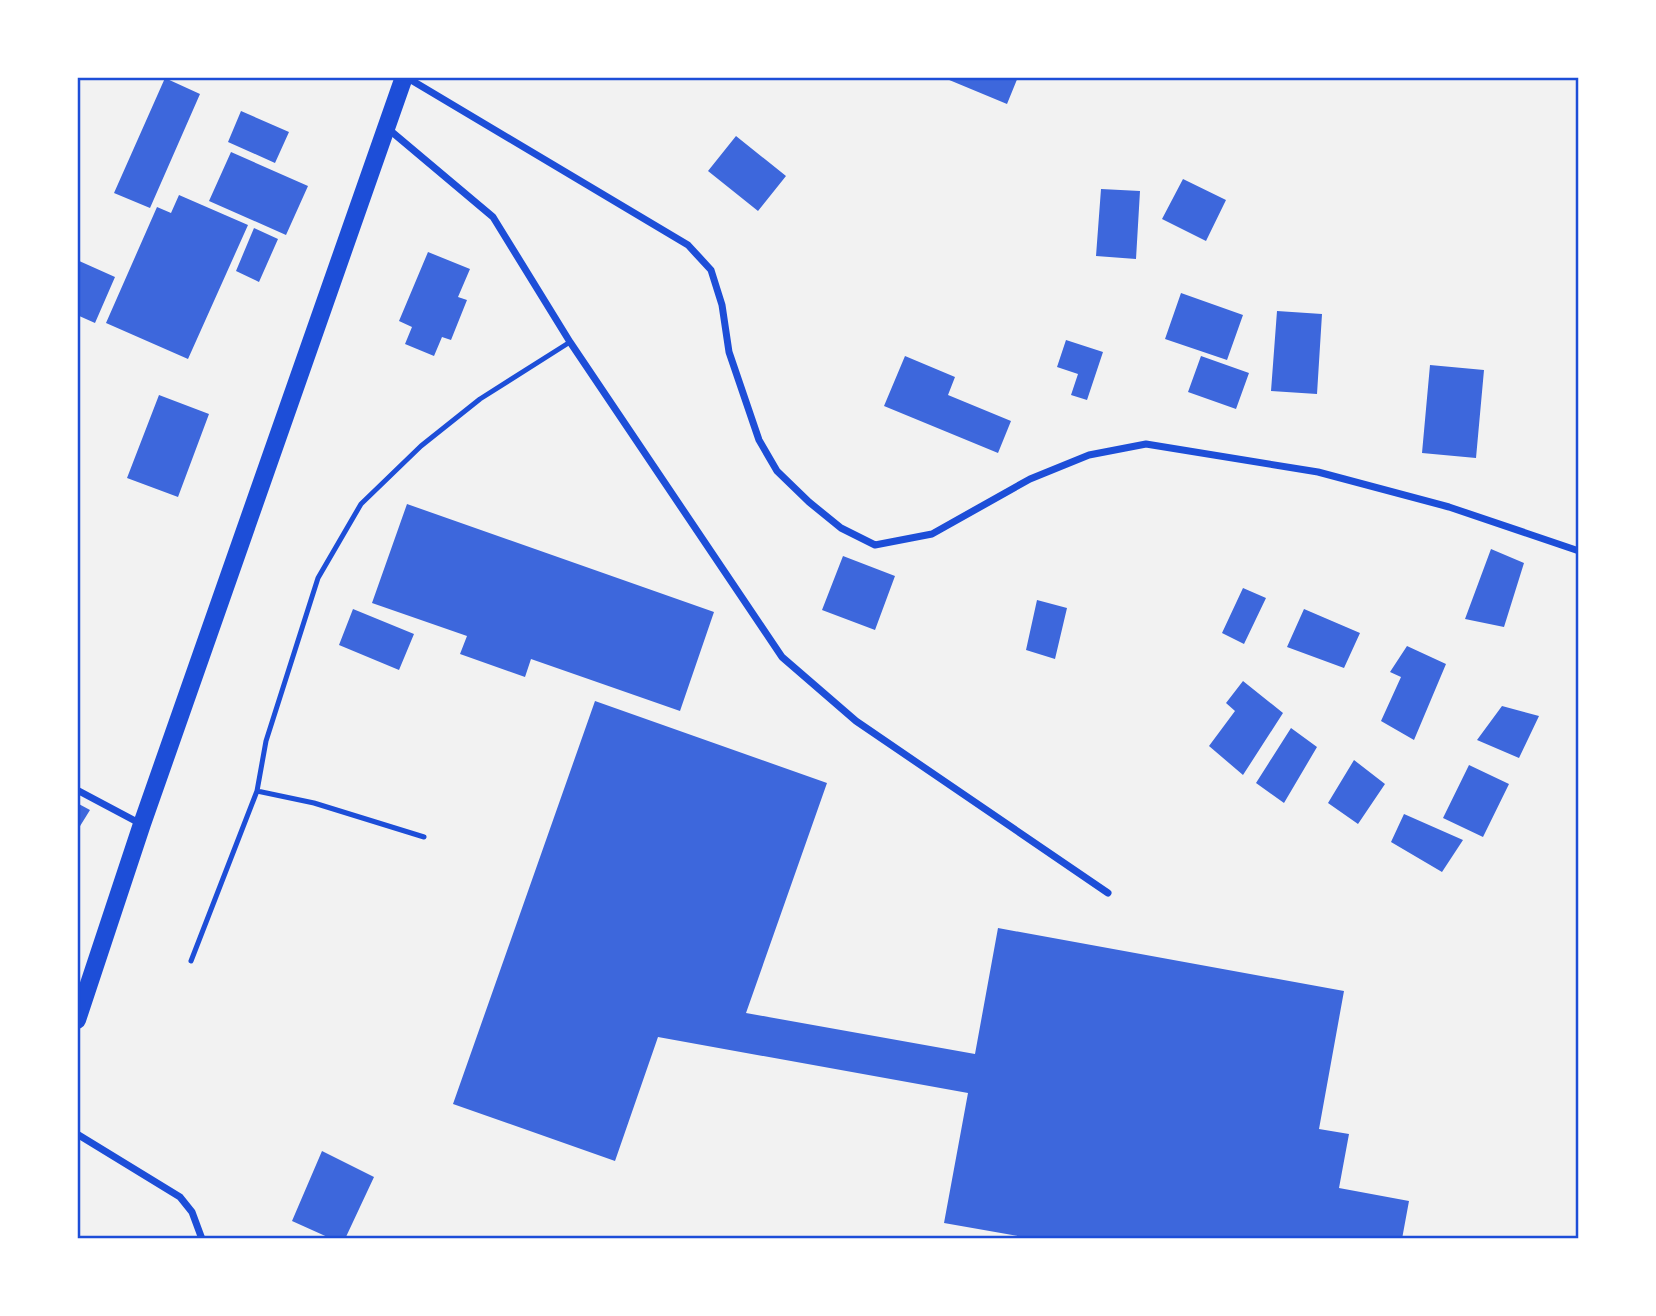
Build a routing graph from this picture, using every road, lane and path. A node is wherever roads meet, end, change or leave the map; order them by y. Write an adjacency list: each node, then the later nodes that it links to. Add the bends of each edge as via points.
1 (405, 77): 2 (main road); 4 (street, via 688,245 711,270 729,352 759,440 777,471 841,528 875,545 932,534 1030,480 1088,455 1146,444 1318,472 1449,507)
2 (386, 127): 3 (street, via 494,217); 7 (main road)
3 (570, 342): 6 (lane, via 480,399 421,446 361,504 318,578 266,741); 9 (street, via 782,657 856,721)
4 (1579, 551)
5 (77, 790): 7 (street)
6 (257, 791): 8 (lane, via 314,803); 10 (lane)
7 (142, 824): 11 (main road)
8 (424, 837)
9 (1108, 893)
10 (191, 961)
11 (77, 1020)
12 (77, 1134): 13 (street, via 180,1197 192,1212)
13 (202, 1239)

